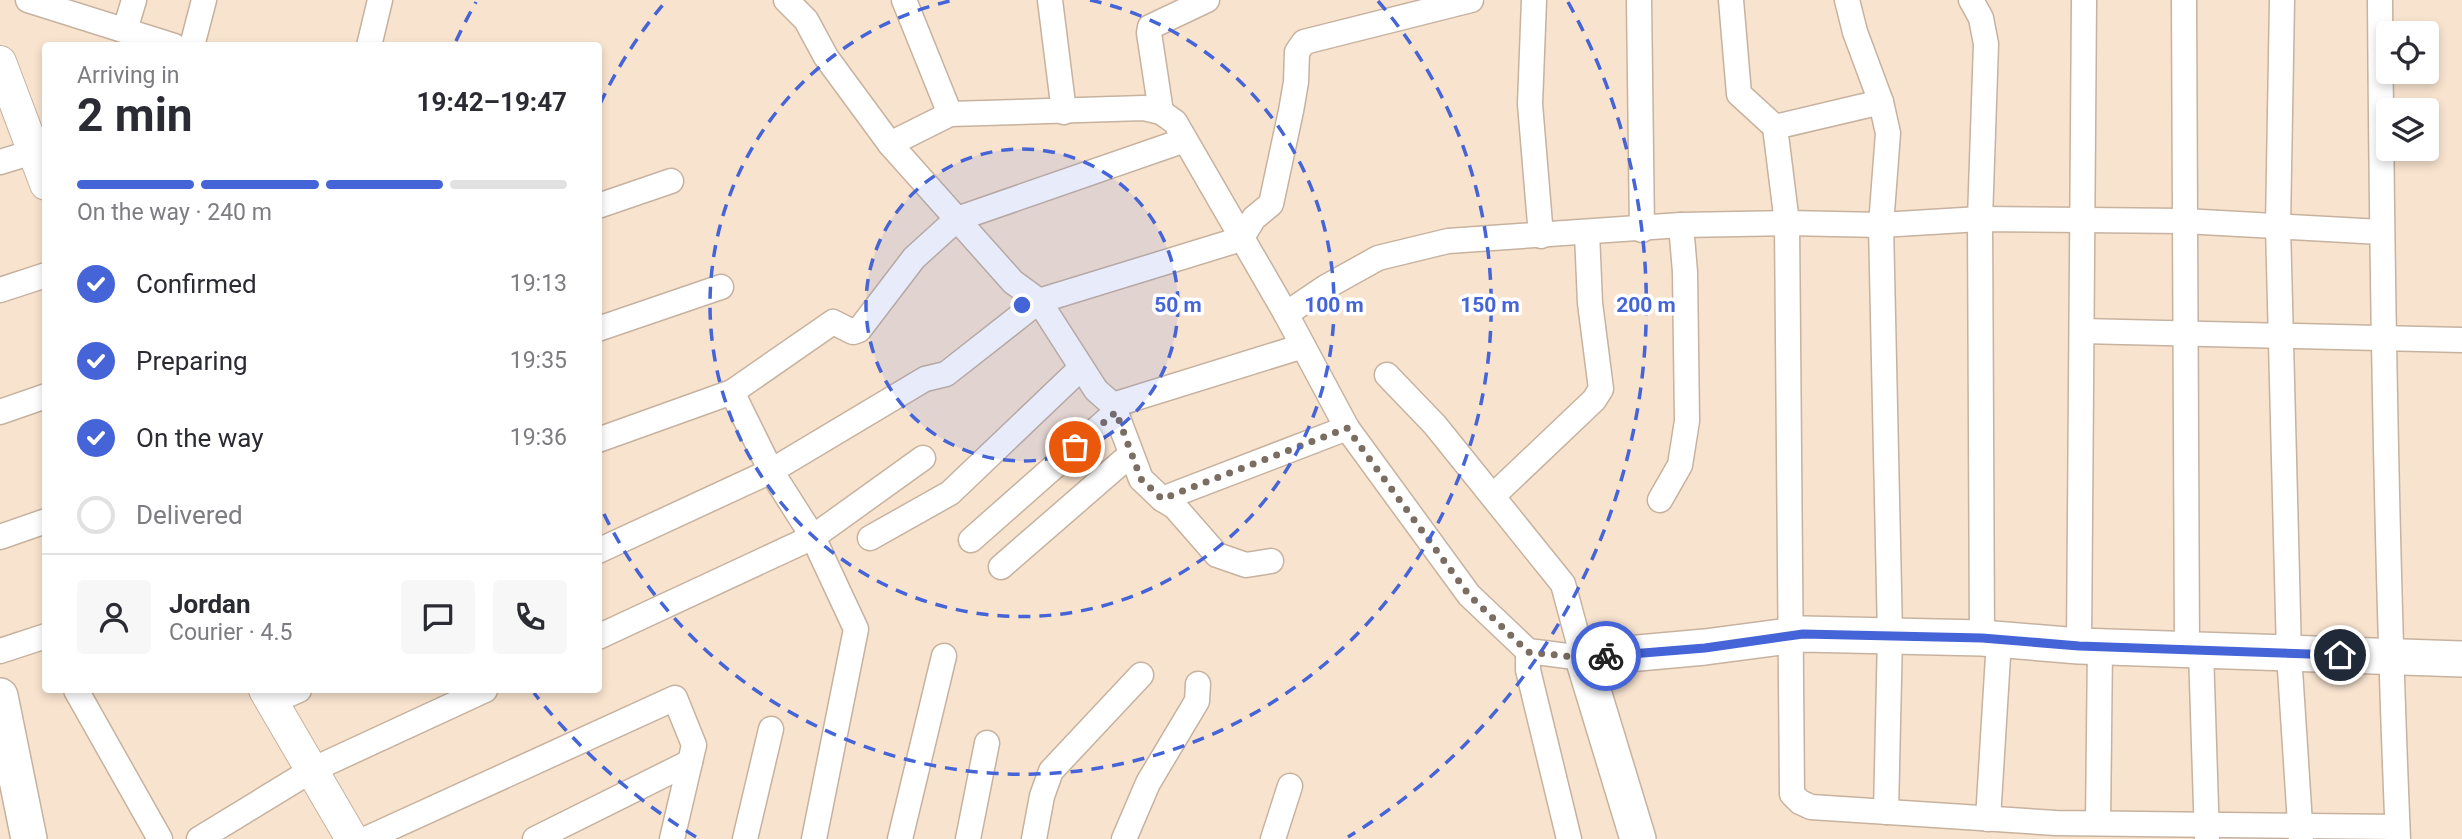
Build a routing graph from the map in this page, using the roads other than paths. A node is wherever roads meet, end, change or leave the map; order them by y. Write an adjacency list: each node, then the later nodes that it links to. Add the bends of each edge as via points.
1 (28, 0): 19 (street)
2 (134, 0): 20 (street)
3 (204, 0): 22 (street)
4 (380, 0): 23 (street)
5 (786, 0): 31 (street, via 806,20 826,57)
6 (904, 0): 28 (street)
7 (1050, 0): 26 (street)
8 (1207, 0): 27 (street, via 1150,27)
9 (1471, 0): 48 (street, via 1301,45 1271,204 1254,218)
10 (1534, 0): 47 (street, via 1530,104)
11 (1639, 0): 44 (street)
12 (1731, 0): 29 (street, via 1739,94)
13 (1847, 0): 25 (street)
14 (1971, 0): 37 (street, via 1981,18 1986,44)
15 (2084, 0): 38 (street)
16 (2184, 0): 39 (street)
17 (2282, 0): 43 (street)
18 (2380, 0): 45 (street)
19 (64, 5): 20 (street)
20 (125, 30): 21 (street)
21 (162, 42)
22 (193, 42)
23 (370, 42)
24 (0, 62): 32 (street)
25 (1881, 102): 29 (street); 42 (street, via 1888,133)
26 (1064, 112): 27 (street, via 1144,108); 28 (street)
27 (1161, 112): 30 (street, via 1175,122)
28 (950, 114): 31 (street)
29 (1775, 127): 40 (street)
30 (1185, 140): 36 (street); 48 (street)
31 (890, 144): 36 (street)
32 (40, 150): 33 (street)
33 (0, 162)
34 (671, 181): 35 (street)
35 (602, 205)
36 (957, 219): 52 (street, via 1013,282); 63 (street, via 914,258 859,330 853,332 833,322)
37 (1980, 219): 38 (street); 42 (street); 87 (street)
38 (2082, 220): 39 (street); 55 (street)
39 (2184, 221): 43 (street); 56 (street)
40 (1787, 223): 41 (street); 42 (street); 85 (street)
41 (1681, 225): 44 (street); 74 (street, via 1687,421 1681,465)
42 (1881, 225): 84 (street)
43 (2278, 226): 45 (street); 57 (street)
44 (1642, 230): 46 (street)
45 (2381, 232): 58 (street)
46 (1587, 233): 47 (street); 72 (street, via 1601,389)
47 (1541, 236): 53 (street, via 1448,241 1378,258)
48 (1241, 239): 52 (street); 53 (street)
49 (42, 276): 51 (street)
50 (721, 287): 54 (street)
51 (0, 290)
52 (1039, 301): 61 (street); 71 (street, via 946,374 925,379)
53 (1286, 314): 60 (street)
54 (602, 328)
55 (2082, 331): 56 (street); 88 (street)
56 (2185, 334): 57 (street); 89 (street)
57 (2281, 336): 58 (street); 92 (street)
58 (2384, 338): 59 (street); 94 (street)
59 (2462, 340)
60 (1303, 346): 65 (street); 67 (street)
61 (1081, 368): 65 (street); 78 (street, via 950,493)
62 (1387, 375): 72 (street)
63 (732, 392): 68 (street); 71 (street)
64 (42, 397): 66 (street)
65 (1114, 408): 69 (street); 79 (street)
66 (0, 412)
67 (1347, 428): 73 (street); 91 (street, via 1469,595)
68 (602, 438)
69 (1131, 454): 73 (street, via 1141,479); 82 (street)
70 (923, 458): 77 (street)
71 (771, 471): 77 (street); 80 (street)
72 (1493, 496): 95 (street, via 1563,584)
73 (1162, 499): 81 (street, via 1175,507 1217,555 1246,565)
74 (1660, 500)
75 (42, 523): 76 (street)
76 (0, 537)
77 (813, 537): 83 (street); 124 (street, via 856,629)
78 (870, 538)
79 (971, 540)
80 (602, 549)
81 (1271, 561)
82 (1001, 567)
83 (602, 635)
84 (1890, 635): 85 (main road); 87 (main road); 108 (street)
85 (1790, 636): 95 (main road); 108 (street, via 1792,794 1811,807)
86 (42, 637): 90 (street)
87 (1991, 639): 88 (main road); 109 (street)
88 (2090, 646): 89 (main road); 110 (street)
89 (2194, 650): 92 (main road); 113 (street)
90 (0, 651)
91 (1528, 652): 95 (street); 130 (street, via 1528,670)
92 (2289, 654): 94 (main road); 114 (street)
93 (944, 656): 125 (street)
94 (2390, 657): 96 (main road); 115 (street)
95 (1583, 658): 131 (main road)
96 (2462, 660)
97 (1141, 676): 127 (street, via 1051,771)
98 (1198, 684): 128 (street, via 1197,701 1148,783)
99 (78, 693): 117 (street)
100 (479, 693): 106 (street)
101 (279, 694): 106 (street)
102 (2, 713): 116 (main road)
103 (771, 729): 123 (street)
104 (987, 743): 126 (street)
105 (690, 762): 120 (street, via 694,745 675,698); 121 (street); 122 (street)
106 (312, 770): 118 (street); 119 (street)
107 (1290, 786): 129 (street)
108 (1886, 812): 111 (street)
109 (1988, 818): 111 (street); 112 (street)
110 (2098, 823): 112 (street); 113 (street)
111 (1948, 827)
112 (2057, 831)
113 (2206, 832): 114 (street)
114 (2301, 832): 115 (street)
115 (2397, 833)
116 (29, 839)
117 (160, 839)
118 (199, 839)
119 (352, 839)
120 (366, 839)
121 (536, 839)
122 (672, 839)
123 (746, 839)
124 (814, 839)
125 (900, 839)
126 (968, 839)
127 (1034, 839)
128 (1124, 839)
129 (1273, 839)
130 (1569, 839)
131 (1638, 839)

